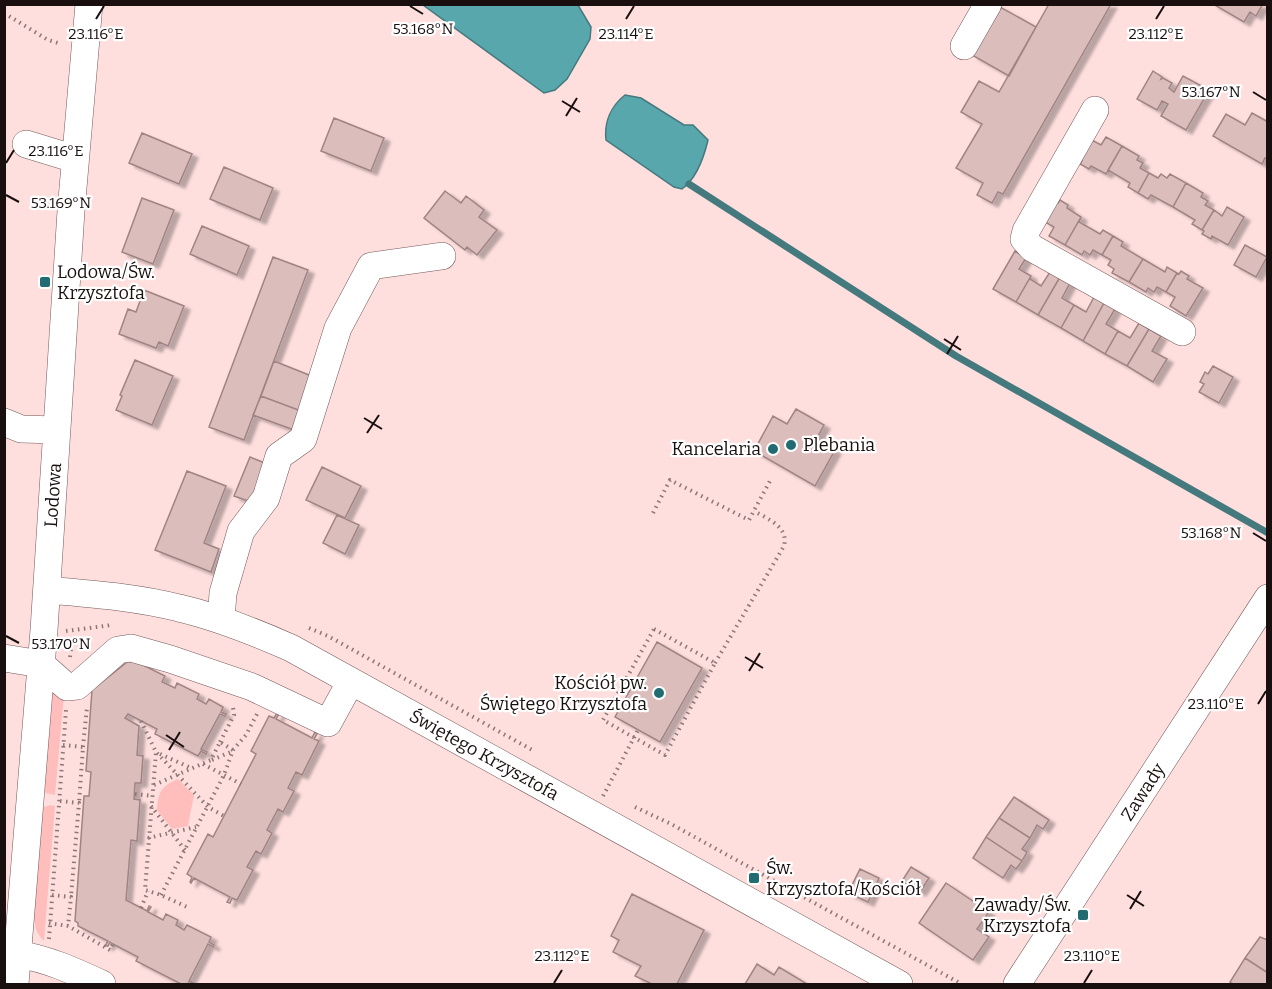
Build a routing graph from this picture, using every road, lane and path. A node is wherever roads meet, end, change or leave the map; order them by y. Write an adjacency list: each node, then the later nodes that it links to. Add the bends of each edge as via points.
1 (89, 4): 4 (street, Lodowa)
2 (988, 4): 5 (street)
3 (4, 13): 4 (path, via 48,40)
4 (85, 46): 8 (street, Lodowa)
5 (964, 46)
6 (1095, 110): 10 (street, via 1024,239 1032,248)
7 (26, 144): 8 (street)
8 (75, 159): 12 (street, Lodowa)
9 (442, 256): 18 (street, via 371,266 338,328 303,439 279,456 266,498 241,531 223,593)
10 (1182, 332)
11 (4, 422): 12 (street, via 21,429)
12 (57, 430): 16 (street, Lodowa)
13 (771, 479): 14 (path)
14 (754, 511): 15 (path, via 749,520 670,480); 23 (path, via 784,531 784,546)
15 (653, 513)
16 (47, 590): 18 (street, Świętego Krzysztofa, via 141,600); 24 (street, Lodowa)
17 (1268, 598): 68 (street, Zawady)
18 (220, 620): 25 (street, Świętego Krzysztofa, via 291,648)
19 (117, 624): 20 (path)
20 (57, 632)
21 (71, 649): 26 (path)
22 (4, 658): 24 (street)
23 (716, 663): 30 (path, via 665,755); 30 (path, via 654,629 603,720)
24 (40, 664): 26 (street); 64 (street, Lodowa)
25 (351, 681): 26 (street, via 328,723 252,687 131,648 118,650); 67 (street, Świętego Krzysztofa)
26 (66, 696): 31 (path); 32 (path, via 87,707)
27 (261, 707): 33 (path)
28 (141, 721): 34 (path)
29 (638, 730): 30 (path)
30 (634, 739): 42 (path)
31 (63, 745): 32 (path); 45 (path)
32 (83, 747): 46 (path)
33 (233, 750): 35 (path); 35 (path, via 220,742); 39 (path)
34 (156, 752): 37 (path); 38 (path); 41 (path)
35 (211, 760): 36 (path)
36 (203, 764): 37 (path); 39 (path)
37 (192, 768): 38 (path)
38 (177, 774): 41 (path); 48 (path)
39 (224, 775): 40 (path); 48 (path)
40 (241, 784)
41 (154, 786): 44 (path)
42 (608, 787)
43 (135, 794): 44 (path)
44 (153, 796): 47 (path)
45 (60, 801): 46 (path); 55 (path)
46 (79, 803): 57 (path)
47 (151, 806): 51 (path); 52 (path)
48 (208, 807): 49 (path); 50 (path)
49 (224, 816)
50 (197, 827): 51 (path); 53 (path)
51 (171, 832): 52 (path); 53 (path)
52 (148, 838): 54 (path)
53 (184, 850): 56 (path)
54 (148, 891): 56 (path); 59 (path)
55 (52, 895): 57 (path); 60 (path)
56 (161, 895): 58 (path)
57 (71, 897): 61 (path)
58 (187, 907)
59 (141, 908)
60 (49, 923): 61 (path); 62 (path)
61 (68, 926): 63 (path, via 110,950)
62 (49, 941)
63 (113, 944)
64 (17, 954): 65 (street, Lodowa); 66 (street, via 72,969)
65 (15, 984)
66 (102, 984)
67 (899, 984)
68 (1017, 984)

